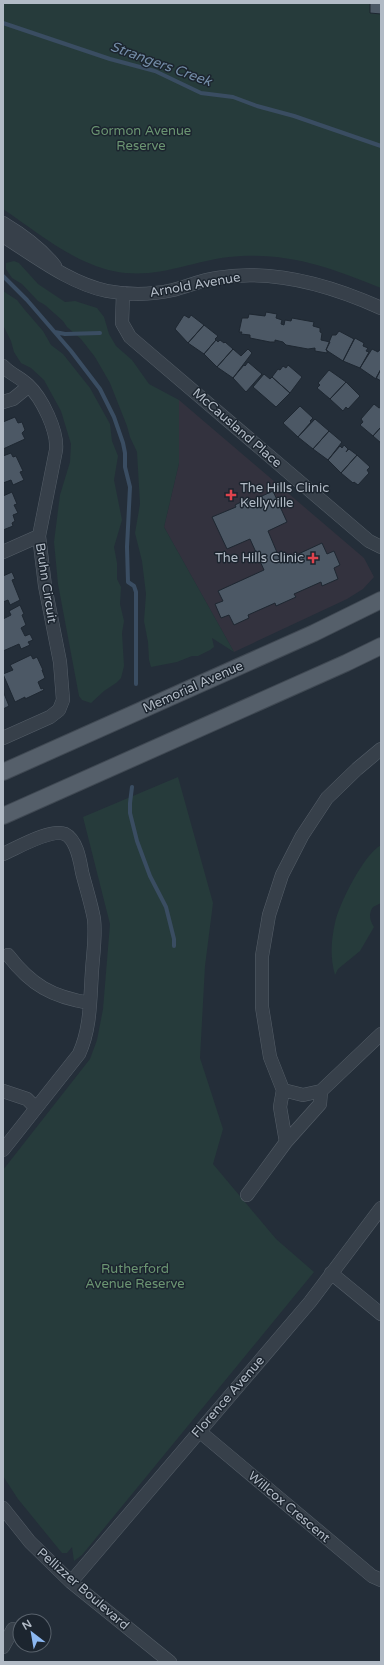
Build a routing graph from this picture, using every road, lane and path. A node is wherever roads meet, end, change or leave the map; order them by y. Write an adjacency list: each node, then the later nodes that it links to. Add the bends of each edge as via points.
1 (3, 224): 3 (street, Arnold Avenue, via 32,242)
2 (3, 236): 3 (street, Arnold Avenue)
3 (57, 270): 4 (street, Arnold Avenue, via 93,287)
4 (123, 293): 5 (street, Arnold Avenue, via 148,294 218,278 257,275 312,283); 10 (street, McCausland Place, via 121,318 130,337 369,541)
5 (381, 308)
6 (3, 366): 7 (street, Bruhn Circuit)
7 (29, 386): 8 (street, via 13,399); 9 (street, Bruhn Circuit, via 39,400 56,439)
8 (3, 402)
9 (39, 536): 11 (street); 14 (street, Bruhn Circuit, via 46,592 60,662 63,700 55,714)
10 (381, 547)
11 (3, 552)
12 (381, 600): 16 (main road, Memorial Avenue, via 314,633)
13 (381, 646): 17 (main road)
14 (3, 738)
15 (381, 749): 23 (street, via 357,768 328,798 302,836 282,875 269,916 262,956 262,1007 270,1057)
16 (3, 772)
17 (3, 816)
18 (3, 854): 20 (street, via 49,834 66,835 74,844 94,920)
19 (8, 955): 20 (street, via 44,989 57,996)
20 (90, 1004): 25 (street, via 85,1040 79,1054)
21 (381, 1034): 24 (street)
22 (3, 1090): 25 (street, via 27,1099)
23 (283, 1090): 24 (street, via 303,1095); 26 (street, via 280,1107)
24 (321, 1091): 26 (street, via 320,1104)
25 (36, 1108): 27 (street)
26 (286, 1142): 28 (street)
27 (3, 1150)
28 (247, 1195)
29 (381, 1208): 30 (street, Florence Avenue)
30 (331, 1272): 31 (street); 32 (street, Florence Avenue, via 310,1302)
31 (381, 1314)
32 (199, 1431): 34 (street, Willcox Crescent, via 366,1572); 35 (street, Florence Avenue)
33 (3, 1508): 35 (street, Pellizzer Boulevard, via 30,1542)
34 (381, 1580)
35 (71, 1582): 38 (street, Pellizzer Boulevard)
36 (12, 1629): 37 (street)
37 (3, 1647)
38 (170, 1662)

